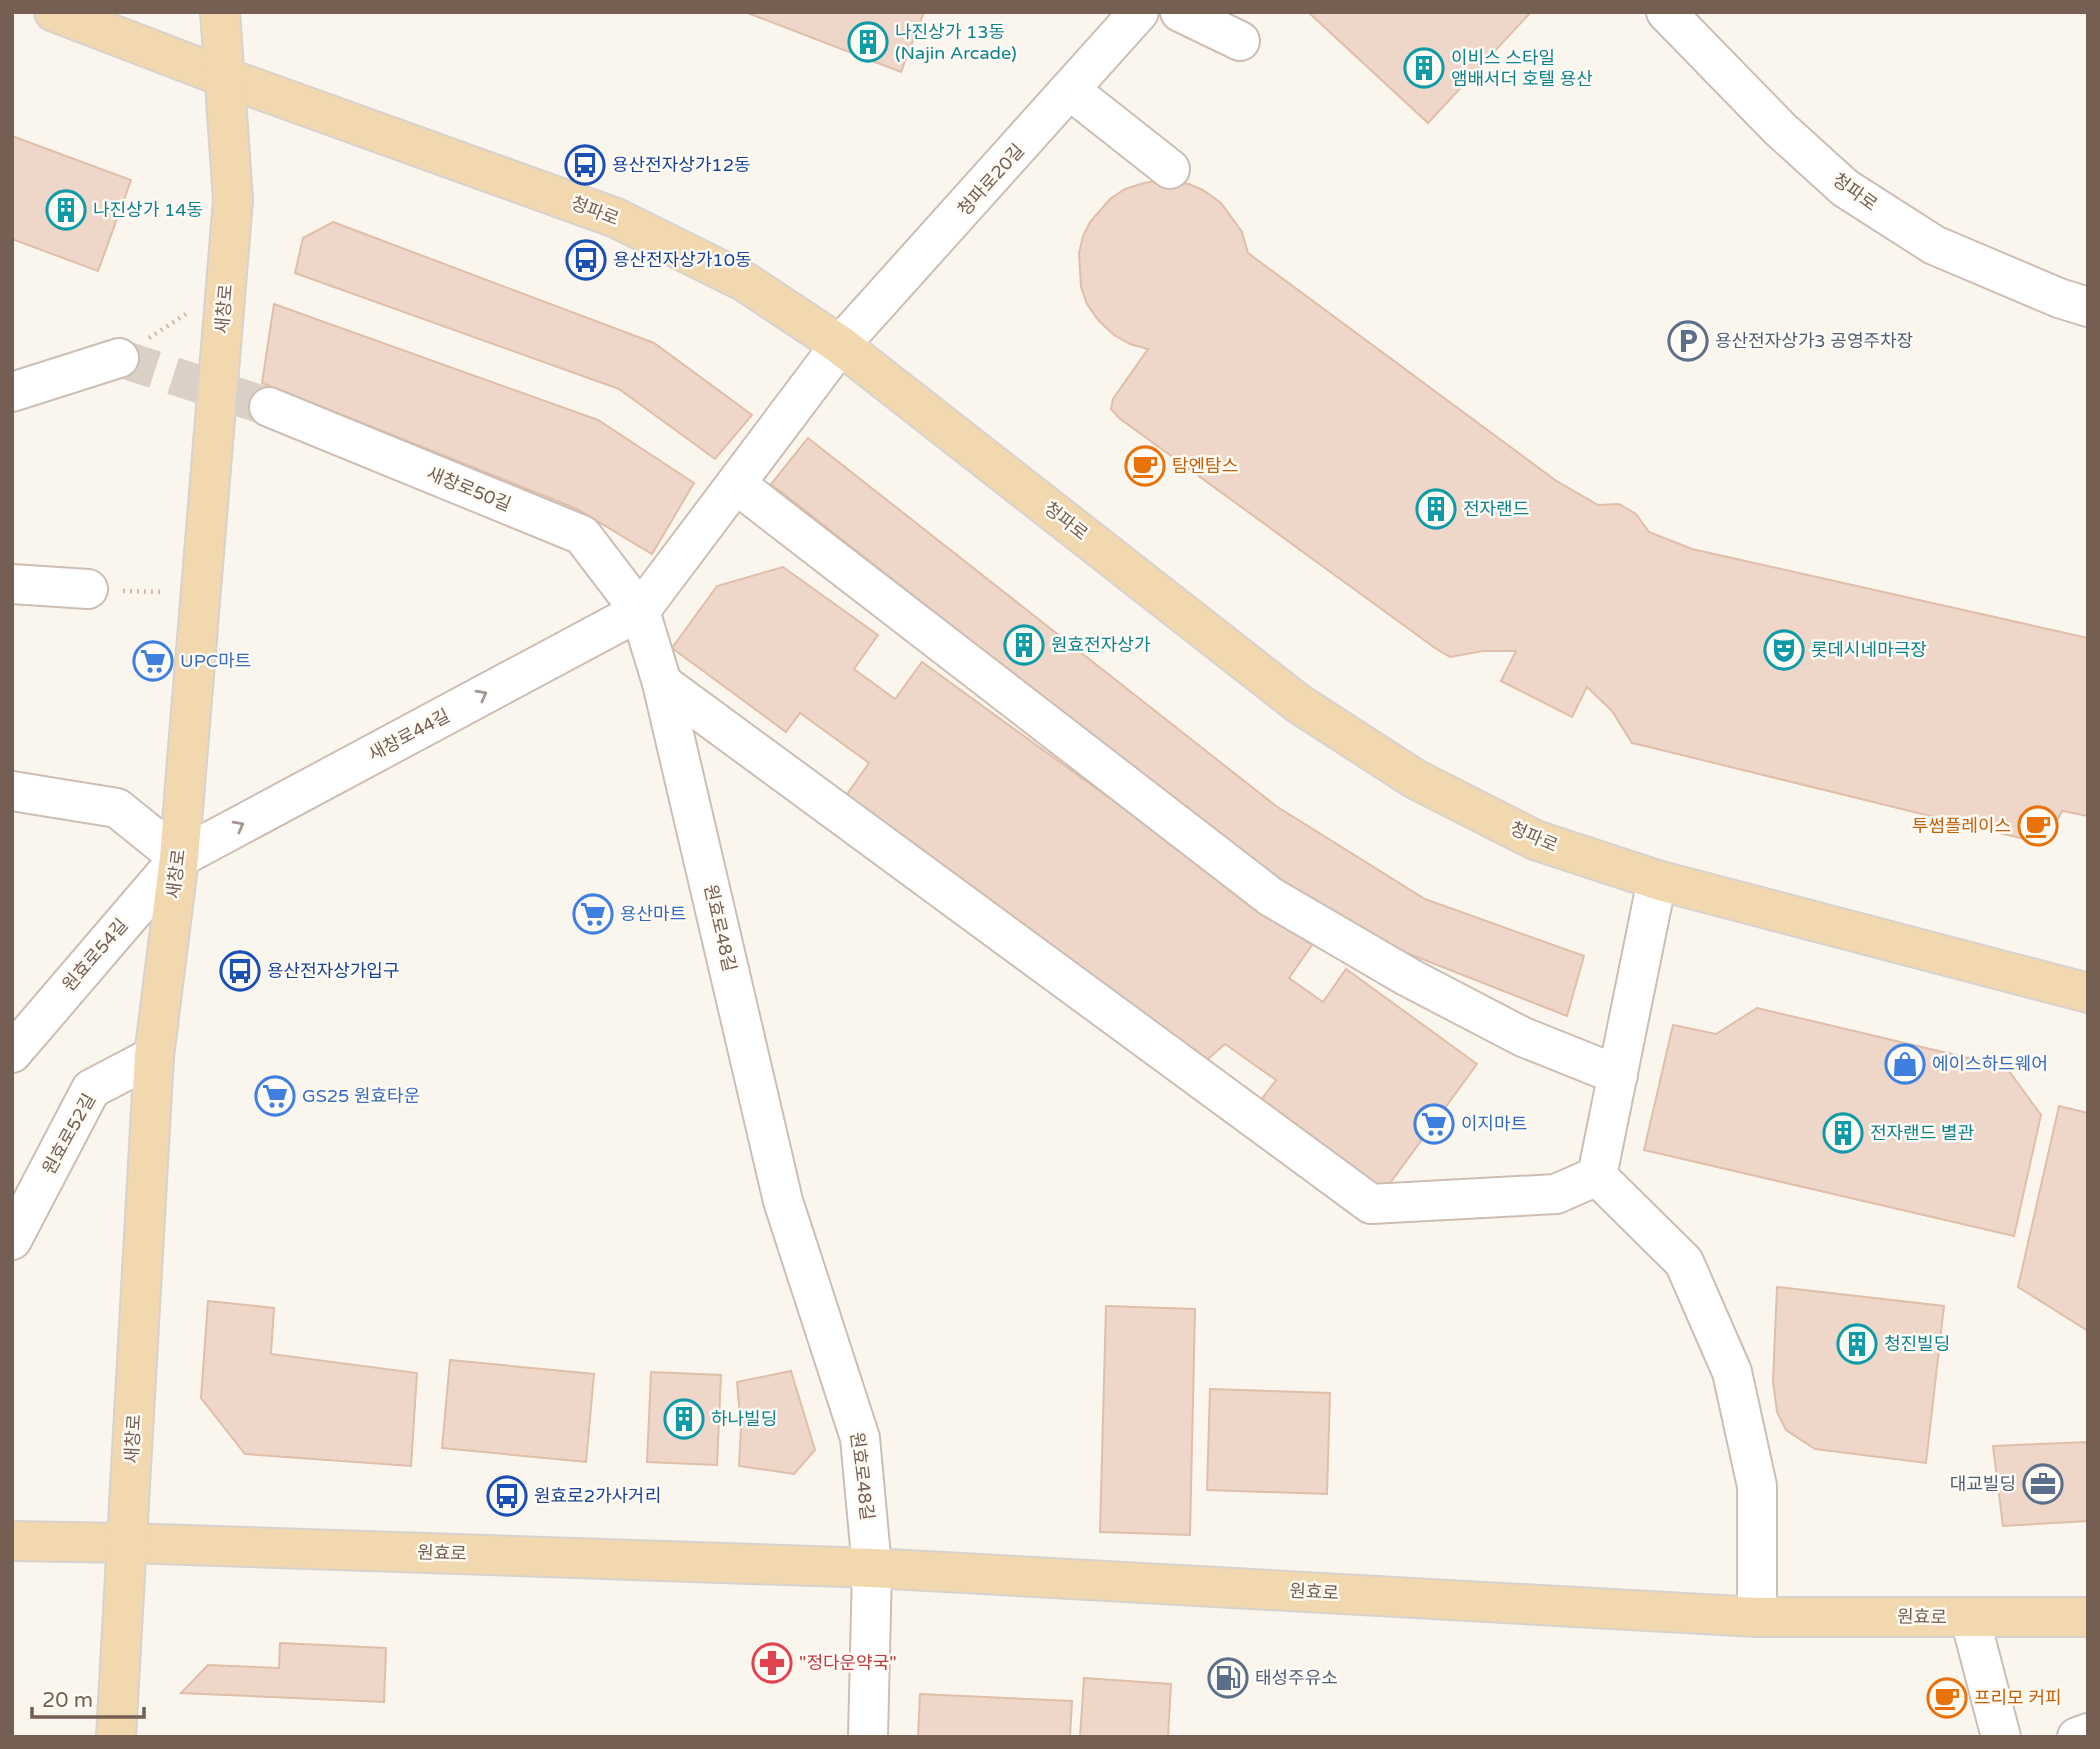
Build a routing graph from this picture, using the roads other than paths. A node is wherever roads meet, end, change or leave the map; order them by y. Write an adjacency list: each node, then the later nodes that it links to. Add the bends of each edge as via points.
1 (54, 12): 7 (main road, 청파로)
2 (220, 12): 7 (main road, 새창로)
3 (1139, 12): 8 (street, 청파로20길)
4 (1180, 12): 6 (street)
5 (1666, 12): 10 (street, 청파로, via 1780,129 1845,188 1934,245)
6 (1240, 41)
7 (224, 77): 11 (main road, 청파로, via 616,218 745,282); 21 (main road, 새창로, via 233,200)
8 (1071, 91): 9 (street); 11 (street, 청파로20길)
9 (1170, 169)
10 (2088, 307)
11 (840, 345): 15 (street); 22 (main road, 청파로, via 1299,704 1415,779 1535,840)
12 (119, 358): 13 (street)
13 (12, 392)
14 (269, 407): 18 (street, 새창로50길, via 582,535)
15 (737, 485): 18 (street); 26 (street, via 1271,897 1523,1037)
16 (12, 584): 17 (street)
17 (88, 589)
18 (640, 611): 19 (street, 원효로48길); 21 (street, 새창로44길, one-way to 18)
19 (662, 683): 27 (street, via 1371,1204 1556,1194); 31 (street, 원효로48길, via 783,1201 859,1438)
20 (12, 792): 21 (street, via 117,808)
21 (179, 858): 24 (street, 원효로54길); 25 (main road, 새창로)
22 (1657, 880): 23 (main road, 청파로); 26 (street)
23 (2088, 993)
24 (12, 1052)
25 (154, 1056): 28 (street, 원효로52길, via 91,1089); 30 (main road, 새창로)
26 (1618, 1075): 27 (street)
27 (1597, 1176): 32 (street, via 1684,1262 1732,1372 1757,1486)
28 (12, 1240)
29 (12, 1541): 30 (main road, 원효로)
30 (127, 1543): 31 (main road, 원효로); 36 (main road, 새창로)
31 (872, 1568): 32 (main road, 원효로); 37 (street)
32 (1757, 1616): 34 (main road, 원효로)
33 (2088, 1617): 34 (main road, 원효로)
34 (1970, 1618): 38 (street)
35 (2088, 1733): 39 (street)
36 (116, 1737)
37 (868, 1737)
38 (2001, 1737)
39 (2077, 1737)

